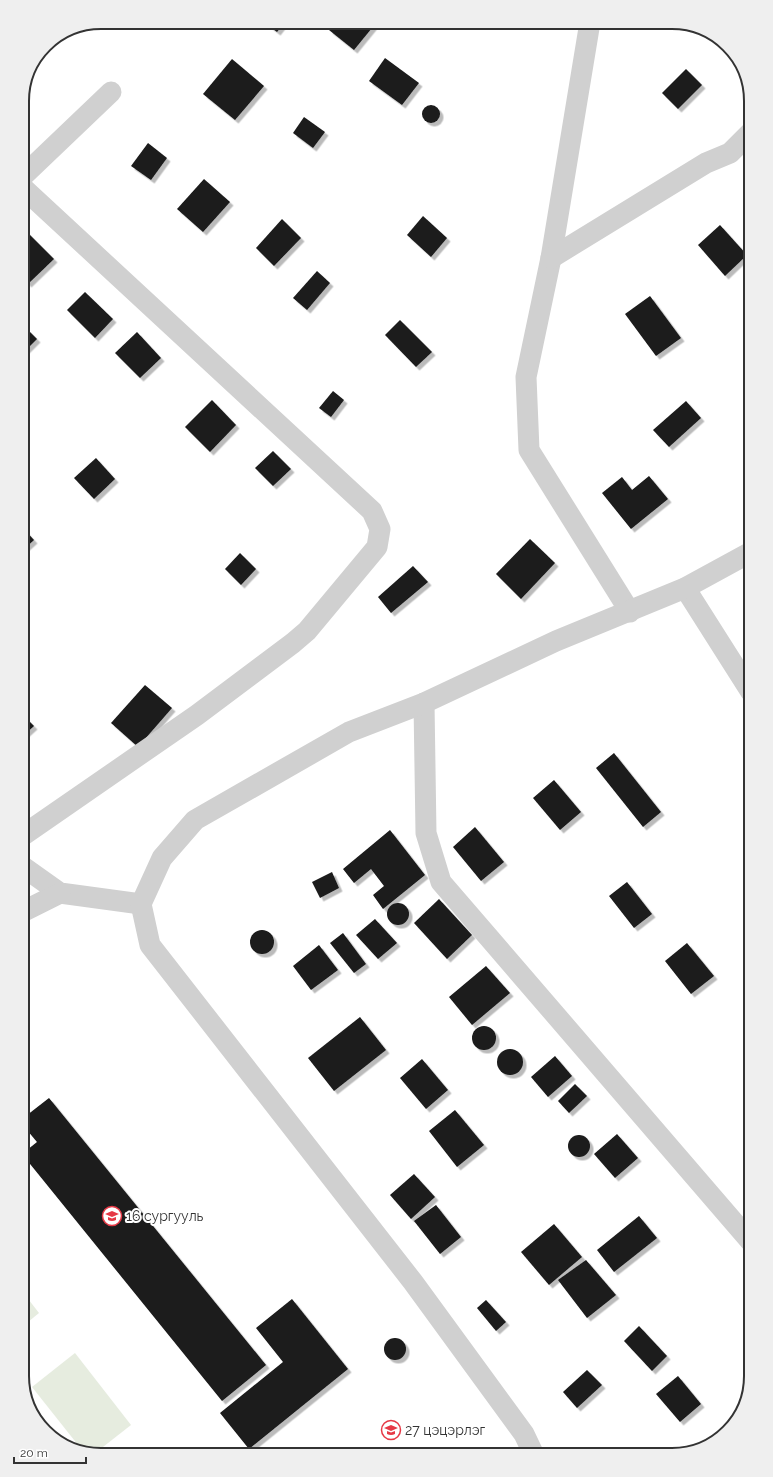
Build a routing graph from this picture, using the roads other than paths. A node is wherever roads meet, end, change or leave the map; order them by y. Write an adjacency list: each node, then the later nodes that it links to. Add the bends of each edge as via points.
1 (589, 29): 6 (street)
2 (111, 92): 4 (street)
3 (744, 139): 6 (street, via 730,153 706,163)
4 (29, 169)
5 (29, 192): 12 (street, via 372,511 380,529 377,547 307,631 197,715)
6 (551, 258): 9 (street, via 526,377 528,450)
7 (744, 556): 8 (street)
8 (685, 588): 9 (street); 10 (street)
9 (630, 612): 11 (street, via 556,641)
10 (744, 681)
11 (424, 703): 15 (street, via 349,732 195,820 162,858); 17 (street, via 426,833 441,882)
12 (29, 831)
13 (29, 871): 14 (street)
14 (60, 893): 15 (street); 16 (street)
15 (141, 904): 18 (street, via 150,945 413,1282 524,1434)
16 (29, 908)
17 (744, 1234)
18 (531, 1448)

